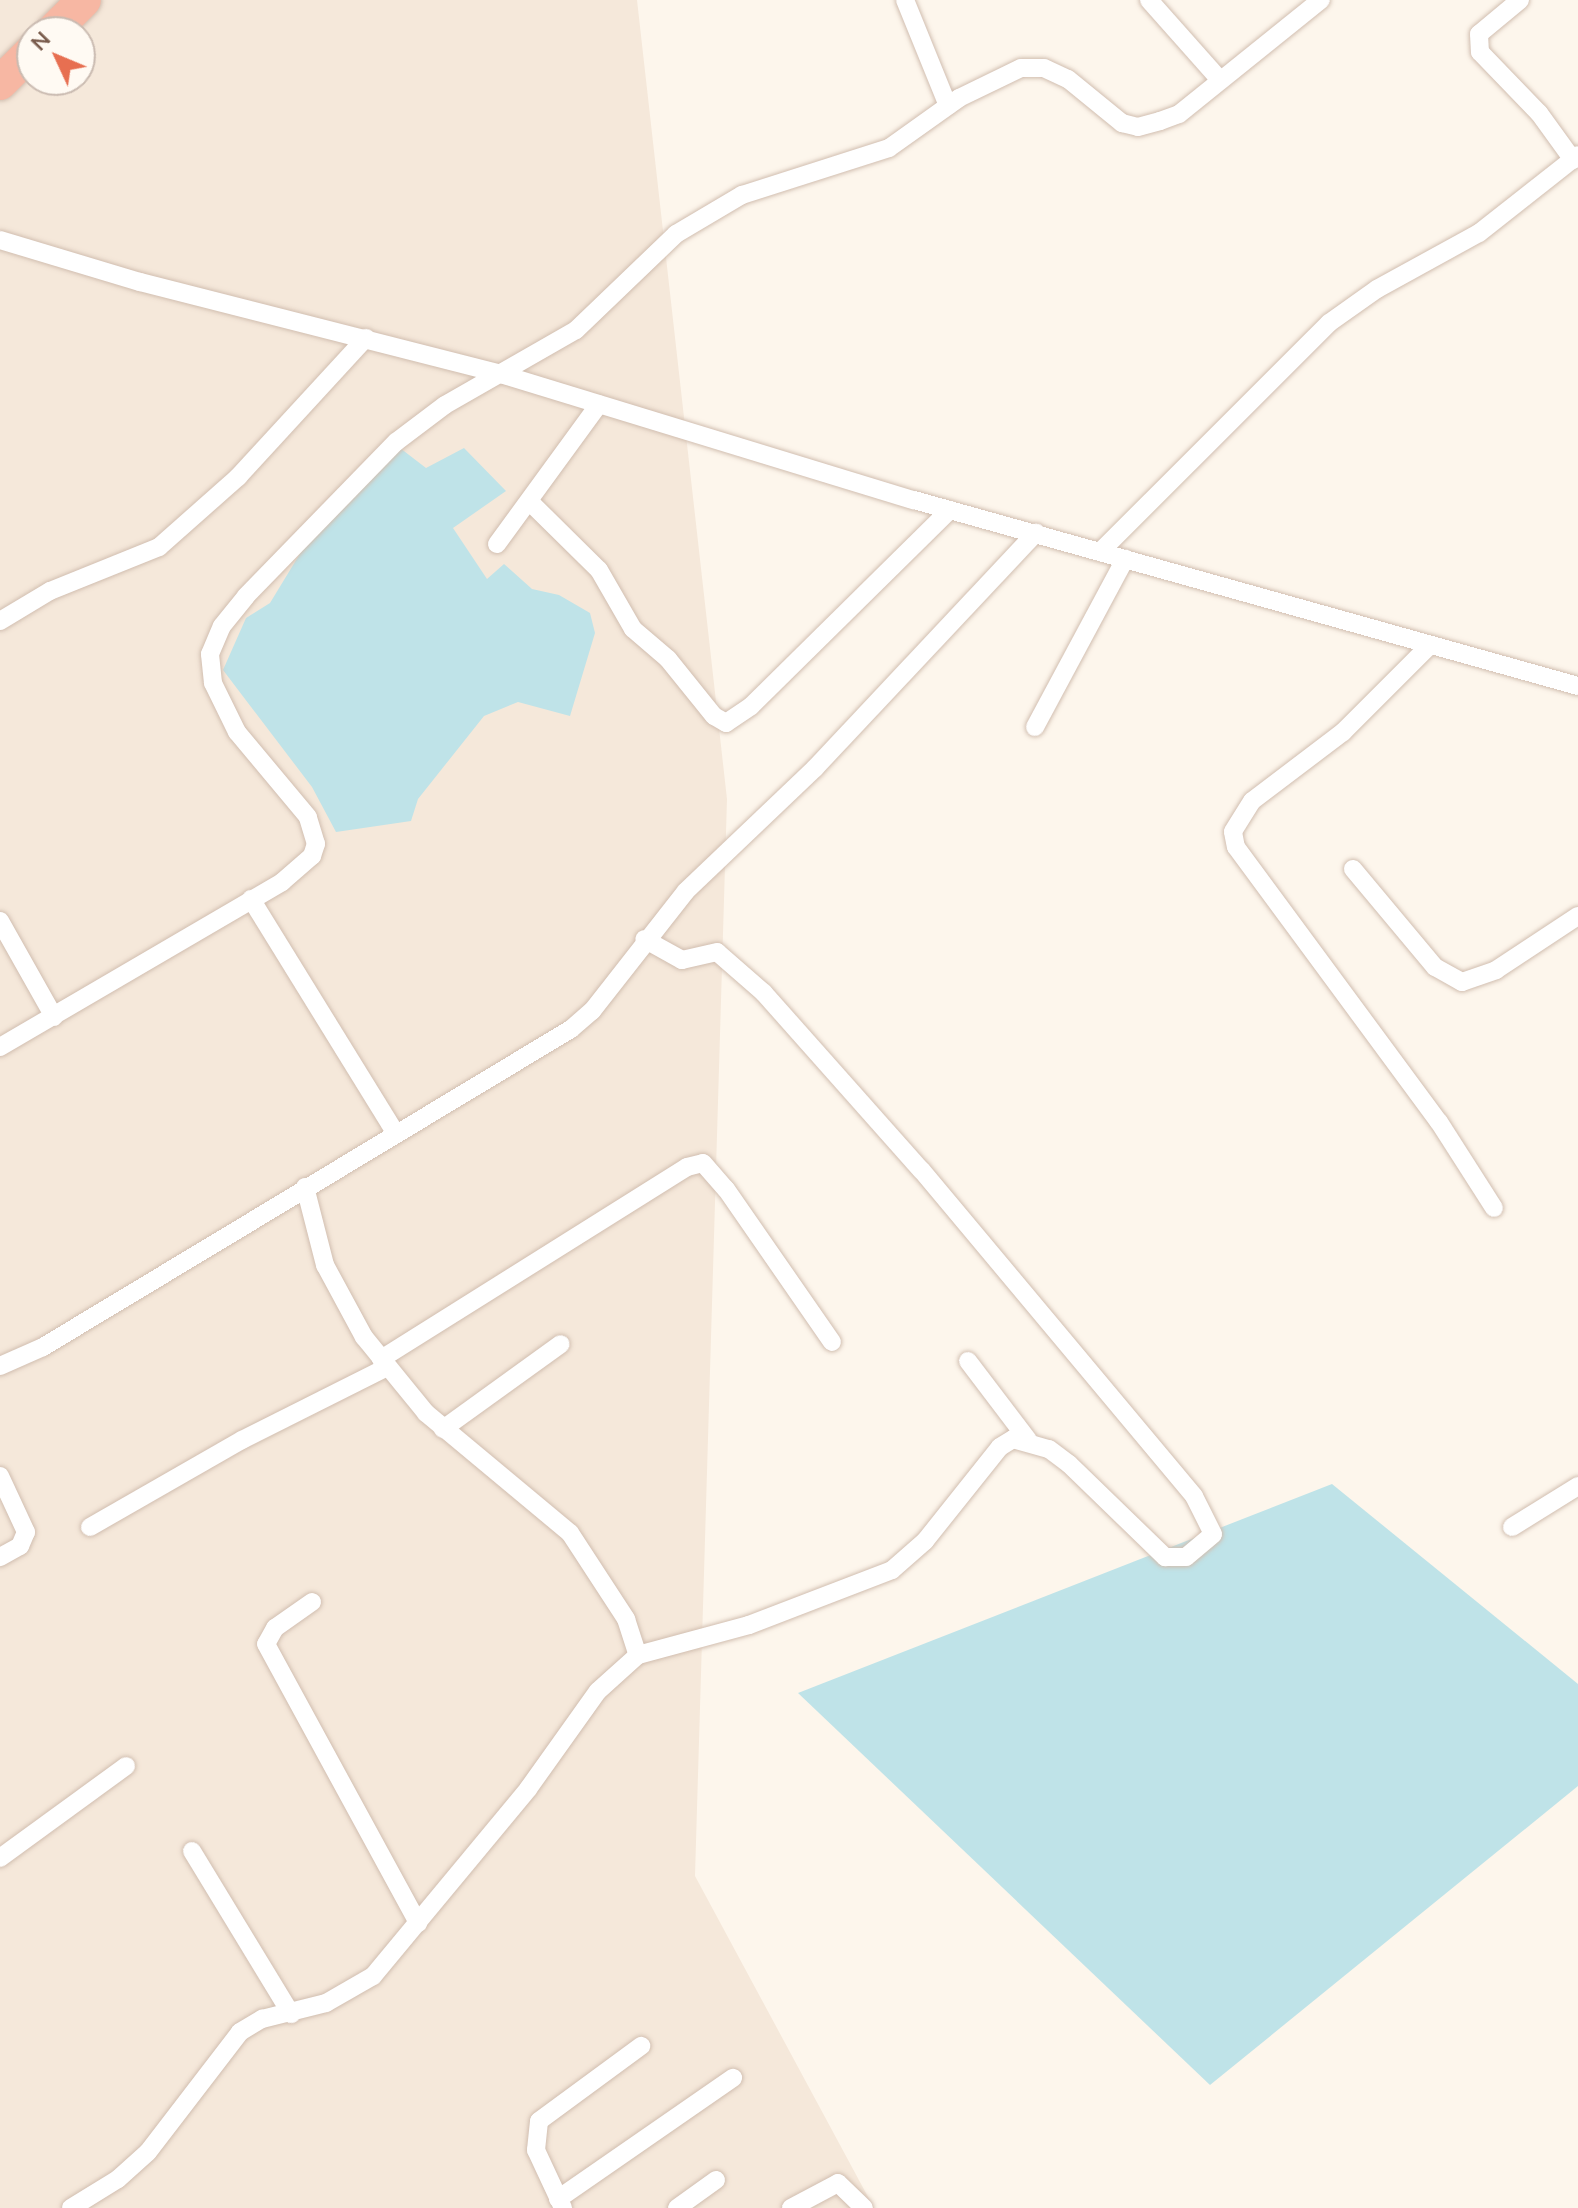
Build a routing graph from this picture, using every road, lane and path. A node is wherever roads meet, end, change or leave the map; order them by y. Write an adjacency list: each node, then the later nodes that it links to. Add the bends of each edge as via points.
1 (84, 0): 6 (highway)
2 (905, 0): 10 (street)
3 (1149, 0): 8 (street)
4 (1321, 0): 8 (street)
5 (1520, 0): 11 (street, via 1486,26 1477,43)
6 (68, 16)
7 (16, 67): 9 (highway)
8 (1220, 80): 10 (street, via 1179,114 1138,127 1122,123 1068,79 1044,68 994,78)
9 (0, 83)
10 (948, 106): 14 (street, via 889,148 780,179 676,234 599,312)
11 (1576, 158): 20 (street, via 1453,250 1377,289 1329,323)
12 (0, 240): 13 (street, via 140,282)
13 (366, 338): 14 (street); 22 (street, via 238,477 159,547 50,591)
14 (504, 375): 15 (street); 27 (street, via 445,405 360,474 222,626 210,654 223,708 308,817 316,844 302,869)
15 (599, 404): 16 (street); 17 (street)
16 (529, 501): 17 (street, via 599,570 633,629 726,723 751,706); 19 (street)
17 (950, 510): 18 (street)
18 (1036, 533): 20 (street); 30 (street)
19 (497, 544)
20 (1100, 552): 21 (street)
21 (1125, 559): 23 (street); 25 (street)
22 (0, 621)
23 (1429, 646): 24 (street); 35 (street, via 1343,732 1252,801 1233,832 1236,847 1439,1122)
24 (1578, 686)
25 (1035, 727)
26 (1353, 869): 28 (street, via 1435,967 1462,982 1496,970)
27 (251, 899): 31 (street); 33 (street)
28 (1578, 916)
29 (0, 921): 31 (street)
30 (644, 939): 33 (street, via 592,1011 571,1029); 42 (street, via 682,960 717,952 764,993 921,1170 1194,1496 1212,1525 1209,1543 1186,1557 1165,1557 1069,1464)
31 (54, 1017): 32 (street)
32 (0, 1047)
33 (396, 1134): 34 (street)
34 (305, 1187): 39 (street, via 315,1234 343,1307); 40 (street, via 43,1347)
35 (1494, 1208)
36 (832, 1342): 39 (street, via 703,1163 687,1167)
37 (561, 1344): 41 (street)
38 (968, 1361): 42 (street)
39 (384, 1363): 41 (street); 45 (street)
40 (0, 1366)
41 (443, 1429): 49 (street, via 580,1544)
42 (1028, 1440): 49 (street, via 1013,1439 1000,1447 925,1541 892,1570 837,1595)
43 (0, 1476): 47 (street, via 26,1532 20,1546)
44 (1578, 1486): 46 (street)
45 (90, 1527)
46 (1512, 1527)
47 (0, 1557)
48 (312, 1602): 53 (street, via 275,1628 266,1644)
49 (643, 1653): 53 (street, via 598,1691 528,1789)
50 (126, 1766): 52 (street)
51 (192, 1851): 54 (street)
52 (0, 1858)
53 (418, 1923): 54 (street, via 373,1976 326,2003)
54 (291, 2014): 59 (street, via 262,2019 240,2032 148,2152 118,2179)
55 (641, 2046): 58 (street, via 539,2121 536,2150)
56 (733, 2078): 58 (street)
57 (716, 2180): 60 (street)
58 (561, 2203)
59 (71, 2208)
60 (677, 2208)
61 (791, 2208): 62 (street, via 838,2183)
62 (864, 2208)

